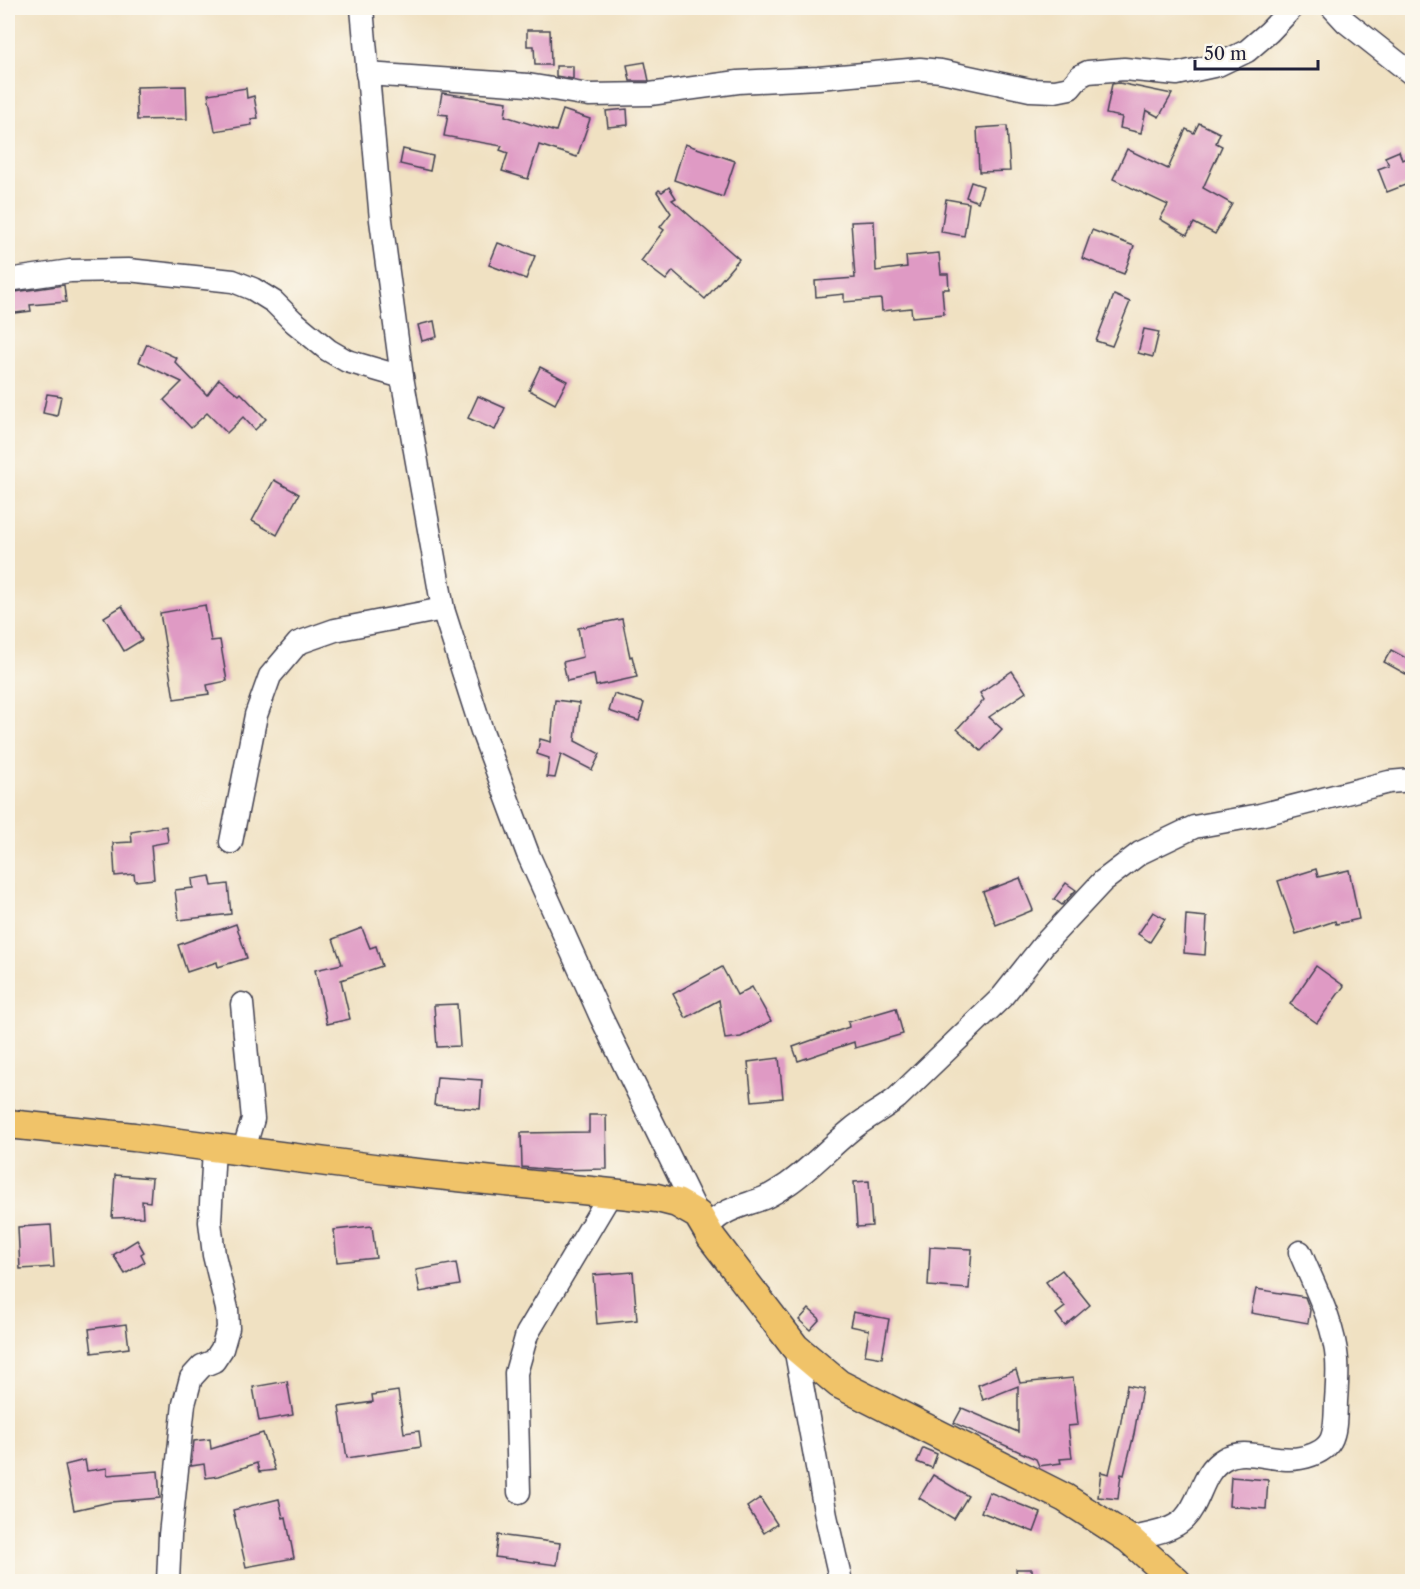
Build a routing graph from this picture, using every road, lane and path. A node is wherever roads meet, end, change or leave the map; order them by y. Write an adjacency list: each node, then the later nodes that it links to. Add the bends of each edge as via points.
1 (362, 8): 5 (street)
2 (1292, 8): 5 (street, via 1247,51 1218,65 1177,74 1124,69 1088,72 1070,88 1055,91 1030,90 920,69 589,96 528,85)
3 (1333, 8): 4 (street, via 1346,22)
4 (1410, 68)
5 (367, 74): 7 (street)
6 (8, 280): 7 (street, via 70,271 128,270 233,281 274,302 328,350 347,361)
7 (402, 377): 8 (street)
8 (443, 609): 10 (street, via 335,630 298,643 270,676 256,715); 16 (street, via 482,731 528,854 601,1017)
9 (1413, 780): 16 (street, via 1389,782 1260,815 1194,827 1140,853 1103,881 1045,943 1002,997 897,1098 852,1129 816,1164 787,1185 719,1215)
10 (231, 842)
11 (242, 1004): 14 (street, via 253,1119)
12 (8, 1124): 13 (main road)
13 (214, 1148): 14 (main road); 21 (street, via 210,1222 228,1328 214,1361 202,1366 191,1378 184,1404)
14 (243, 1152): 15 (main road)
15 (611, 1193): 16 (main road, via 677,1203); 19 (street, via 527,1334 516,1373)
16 (704, 1226): 18 (main road)
17 (1300, 1252): 20 (street, via 1334,1340 1338,1361 1336,1426 1331,1442 1300,1458 1229,1456 1215,1464 1184,1519 1169,1529)
18 (795, 1347): 20 (main road, via 838,1384 1065,1498); 22 (street)
19 (519, 1492)
20 (1129, 1539): 23 (main road)
21 (168, 1581)
22 (841, 1581)
23 (1177, 1581)

